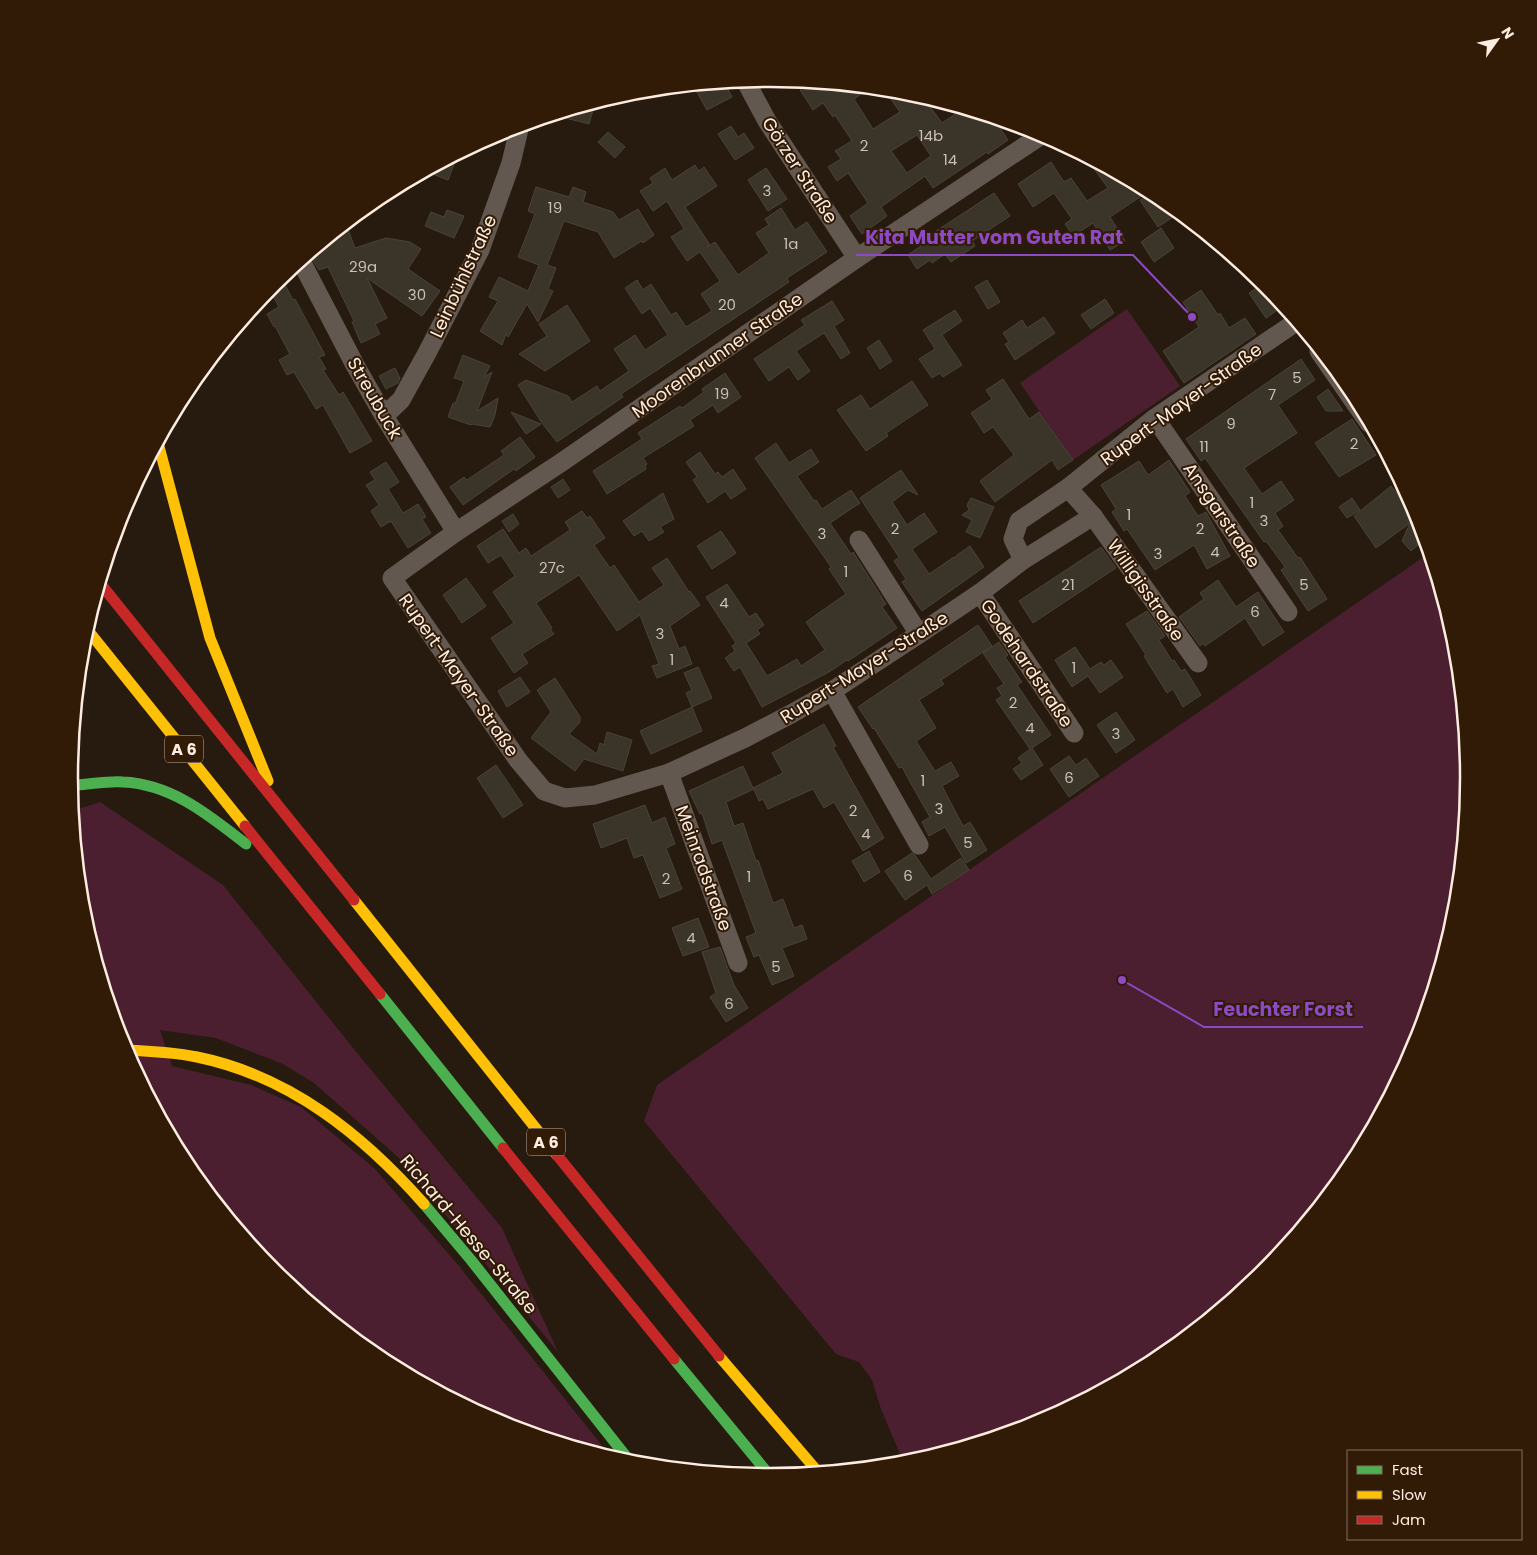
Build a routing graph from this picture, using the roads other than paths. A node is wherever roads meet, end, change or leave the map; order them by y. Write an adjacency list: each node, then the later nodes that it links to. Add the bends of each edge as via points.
1 (749, 87): 4 (street, Görzer Straße, via 767,121)
2 (518, 134): 7 (street, Leinbühlstraße, via 480,250 401,400)
3 (1034, 140): 4 (street, Moorenbrunner Straße)
4 (857, 258): 12 (street, Moorenbrunner Straße)
5 (304, 267): 7 (street, Streubuck)
6 (1291, 325): 8 (street, Rupert-Mayer-Straße)
7 (384, 416): 12 (street, Streubuck)
8 (1155, 418): 10 (street, Rupert-Mayer-Straße); 18 (street, Ansgarstraße)
9 (160, 451): 26 (main road, via 210,638)
10 (1068, 488): 11 (street); 14 (street, Rupert-Mayer-Straße, via 1019,521 1013,539)
11 (1093, 516): 14 (street, Rupert-Mayer-Straße); 21 (street, Willigisstraße)
12 (456, 532): 15 (street, Moorenbrunner Straße)
13 (859, 540): 19 (street)
14 (1023, 560): 17 (street, Rupert-Mayer-Straße)
15 (392, 578): 24 (street, Rupert-Mayer-Straße, via 518,760 544,791 565,798 595,795)
16 (104, 588): 26 (main road, A 6)
17 (980, 593): 19 (street, Rupert-Mayer-Straße); 23 (street, Godehardstraße)
18 (1288, 612)
19 (920, 634): 22 (street, Rupert-Mayer-Straße)
20 (93, 636): 28 (main road, A 6)
21 (1198, 663)
22 (832, 691): 24 (street, Rupert-Mayer-Straße, via 745,738); 27 (street)
23 (1074, 733)
24 (669, 773): 29 (street, Meinradstraße)
25 (78, 785): 28 (main road, via 125,782 171,793 197,807)
26 (279, 808): 32 (main road, A 6, via 668,1294)
27 (918, 845)
28 (281, 871): 33 (main road, A 6, via 618,1292)
29 (738, 964)
30 (134, 1050): 31 (main road, Richard-Hesse-Straße, via 188,1054 248,1071 303,1097 350,1131 385,1161 433,1213)
31 (623, 1452)
32 (814, 1467)
33 (764, 1468)

